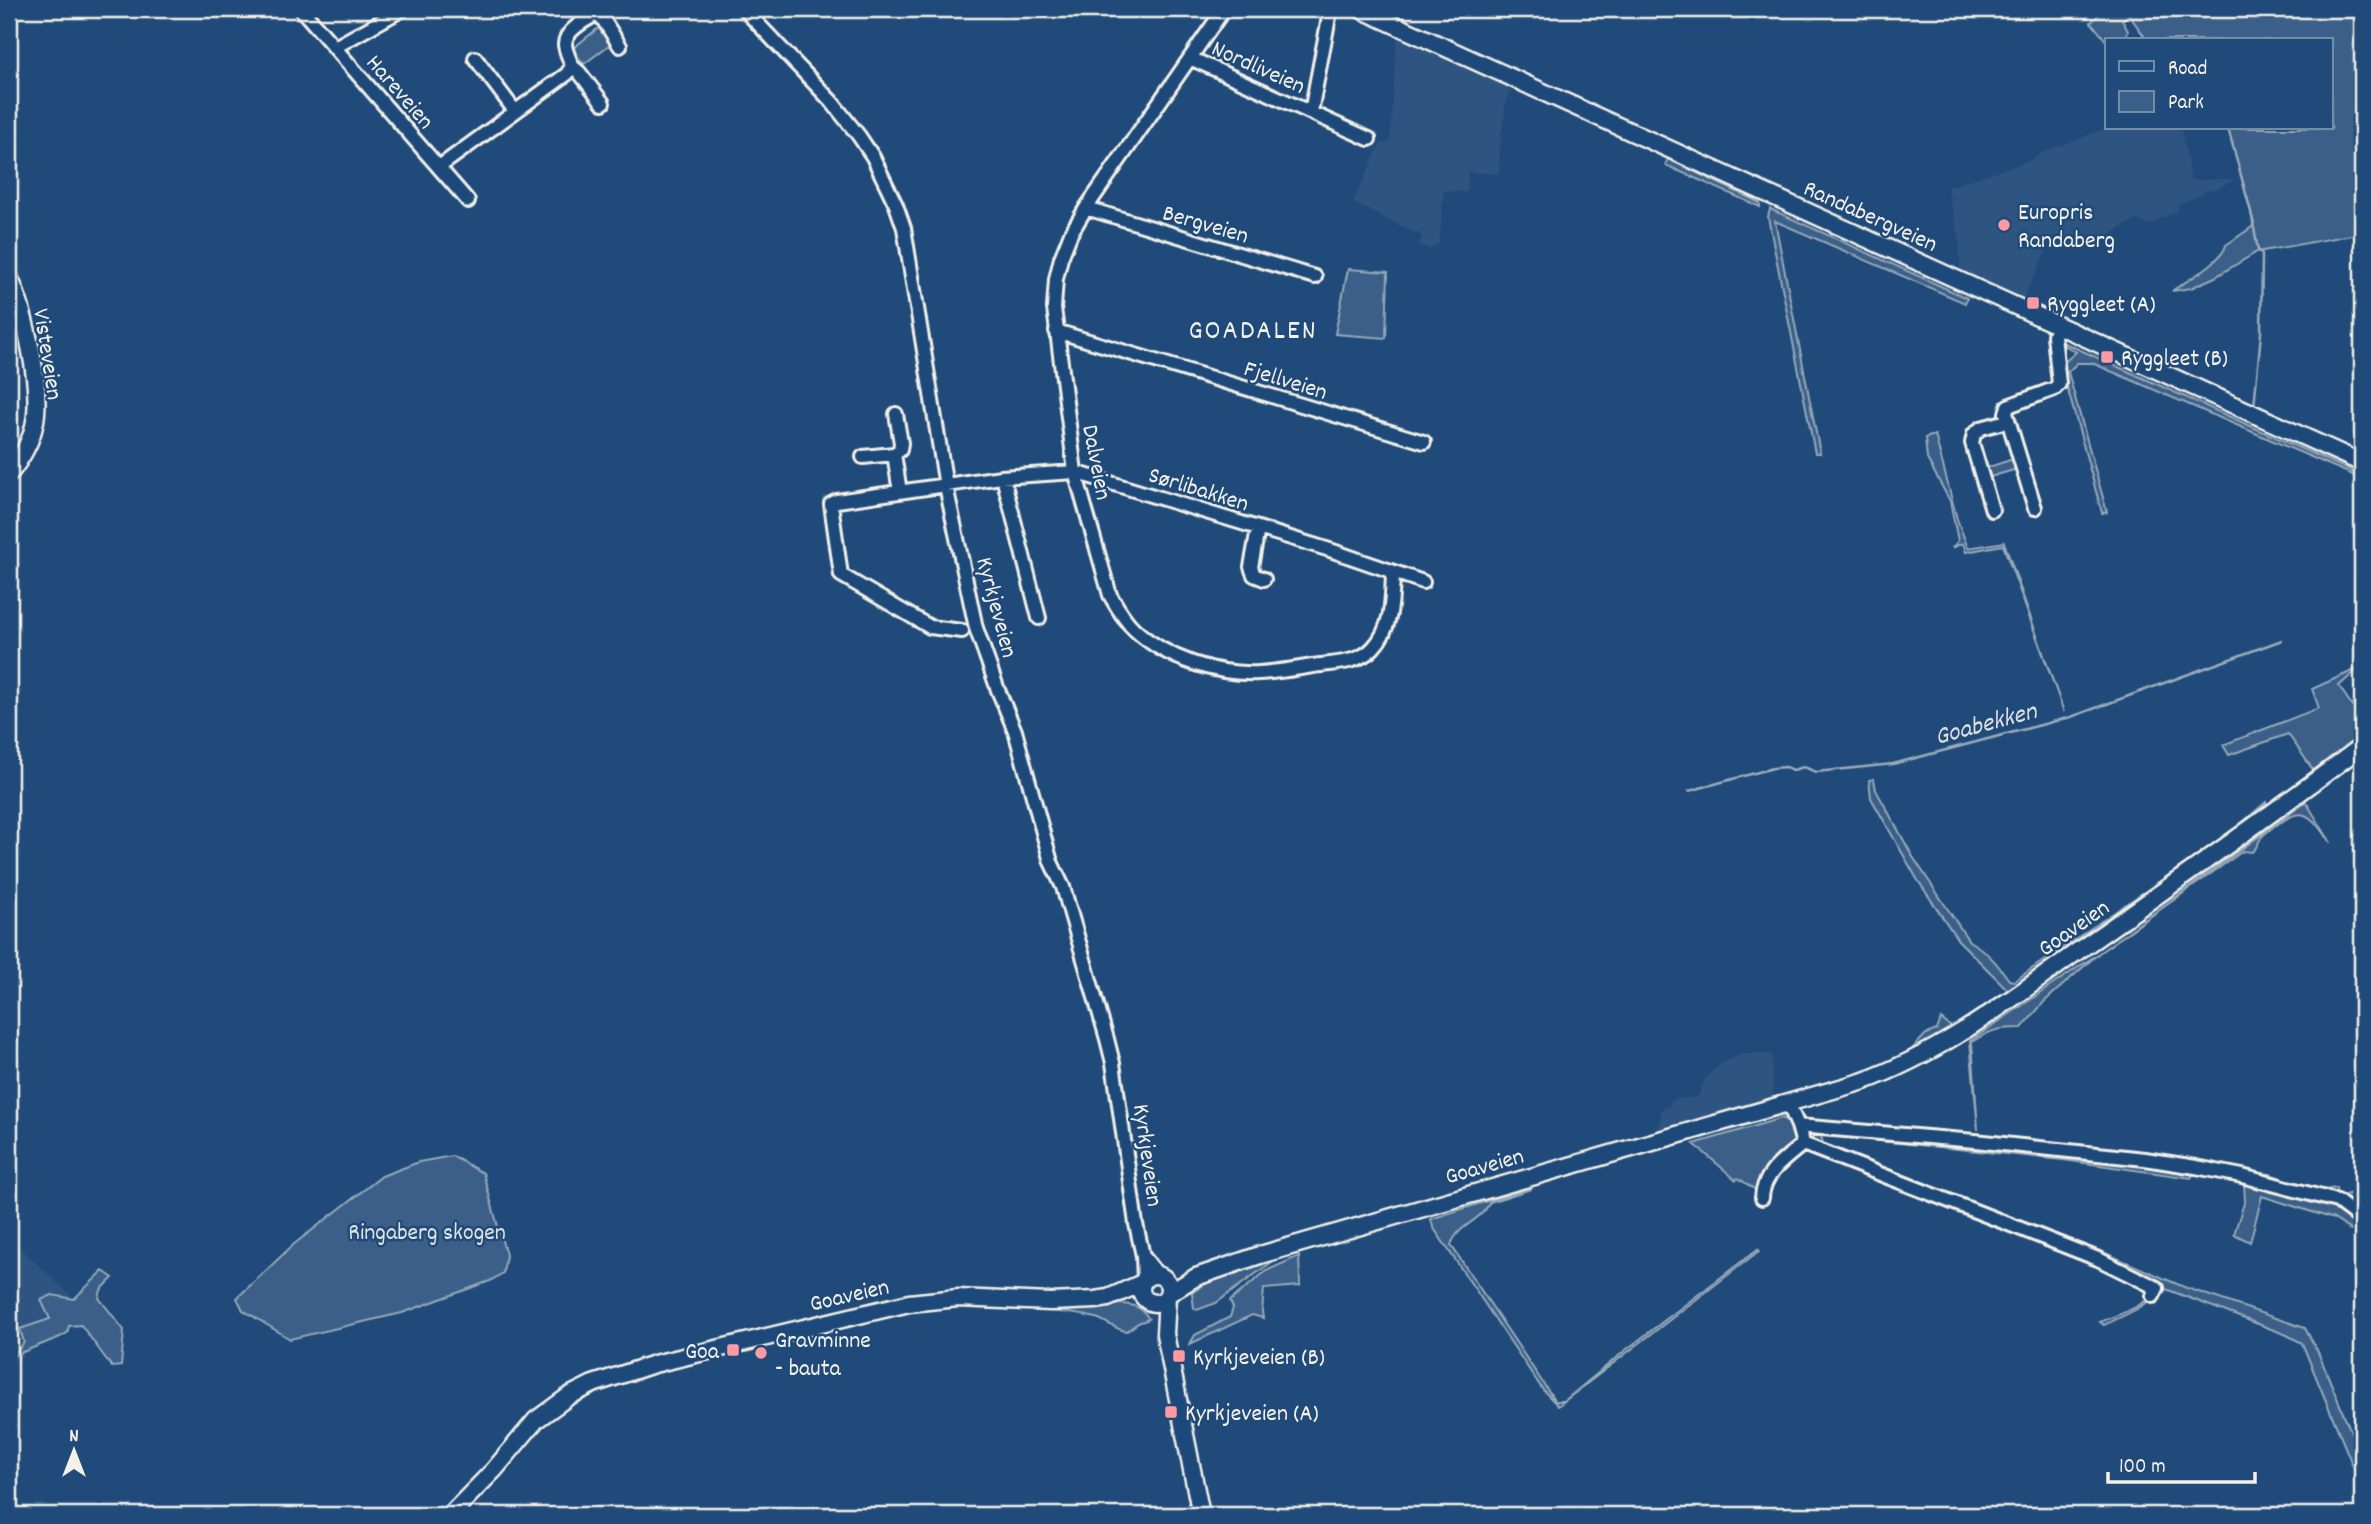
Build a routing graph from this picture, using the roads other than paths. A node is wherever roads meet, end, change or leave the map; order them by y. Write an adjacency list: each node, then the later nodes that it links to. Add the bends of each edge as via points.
1 (301, 9): 9 (street, Hareveien)
2 (403, 9): 9 (street)
3 (744, 9): 33 (street, Kyrkjeveien, via 852,127 873,157 896,205 914,280)
4 (1224, 9): 11 (street, Dalveien)
5 (1360, 9): 22 (main road, Randabergveien)
6 (602, 11): 8 (street); 12 (street, via 566,38)
7 (1330, 12): 15 (street, Nordliveien)
8 (620, 46)
9 (334, 47): 17 (street, Hareveien)
10 (475, 58): 14 (street)
11 (1190, 58): 15 (street, Nordliveien); 19 (street, Dalveien)
12 (572, 66): 13 (street); 14 (street)
13 (603, 103)
14 (515, 111): 17 (street)
15 (1311, 112): 16 (street, Nordliveien)
16 (1369, 138)
17 (439, 167): 18 (street, Hareveien)
18 (468, 201)
19 (1086, 208): 21 (street, Bergveien); 23 (street, Dalveien, via 1061,258 1055,289)
20 (9, 277): 31 (main road, Visteveien, via 24,325 37,400 30,440)
21 (1315, 277)
22 (2059, 325): 25 (street, via 2054,335 2059,384 2008,406); 29 (main road, Randabergveien)
23 (1056, 331): 26 (street, Fjellveien); 30 (street, Dalveien)
24 (896, 414): 27 (street, via 901,443)
25 (2007, 421): 35 (street); 36 (street, via 1981,428 1972,443)
26 (1424, 442)
27 (894, 454): 28 (street); 34 (street)
28 (863, 457)
29 (2362, 463)
30 (1075, 472): 32 (street, Sørlibakken); 37 (street, Sørlibakken); 38 (street, Dalveien, via 1110,595 1121,613 1154,644 1200,666 1258,674 1354,660 1371,650 1384,634 1391,615)
31 (9, 474)
32 (1003, 477): 33 (street, Sørlibakken); 41 (street)
33 (946, 485): 34 (street, Sørlibakken); 50 (street, Kyrkjeveien, via 976,628 1015,731 1110,1051 1136,1224)
34 (900, 492): 42 (street, Sørlibakken, via 831,504 841,575 930,627)
35 (2035, 508)
36 (1992, 510)
37 (1258, 528): 38 (street, Sørlibakken); 39 (street, Sørlibakken, via 1251,568)
38 (1393, 572): 40 (street, Sørlibakken)
39 (1264, 579)
40 (1423, 582)
41 (1039, 618)
42 (962, 631)
43 (2362, 746): 44 (main road, Goaveien, via 1975,1022 1886,1073)
44 (1788, 1103): 45 (street); 49 (main road, Goaveien)
45 (1798, 1126): 46 (street); 48 (street, via 2196,1167 2337,1201)
46 (1803, 1144): 47 (street, via 1768,1177); 52 (street, via 2098,1259 2157,1288)
47 (1762, 1198)
48 (2362, 1220)
49 (1196, 1277): 50 (main road, Goaveien); 51 (main road, Goaveien)
50 (1152, 1279): 51 (main road, via 1169,1285); 53 (main road, Goaveien); 54 (main road, via 1142,1293)
51 (1168, 1295): 54 (main road, Goaveien, via 1159,1303); 55 (main road)
52 (2152, 1296)
53 (1108, 1297): 54 (main road, Goaveien); 56 (main road, Goaveien, via 1051,1302 958,1298 909,1303 620,1374 569,1395 536,1420)
54 (1148, 1301): 55 (main road)
55 (1165, 1334): 57 (main road)
56 (450, 1515)
57 (1201, 1515)

